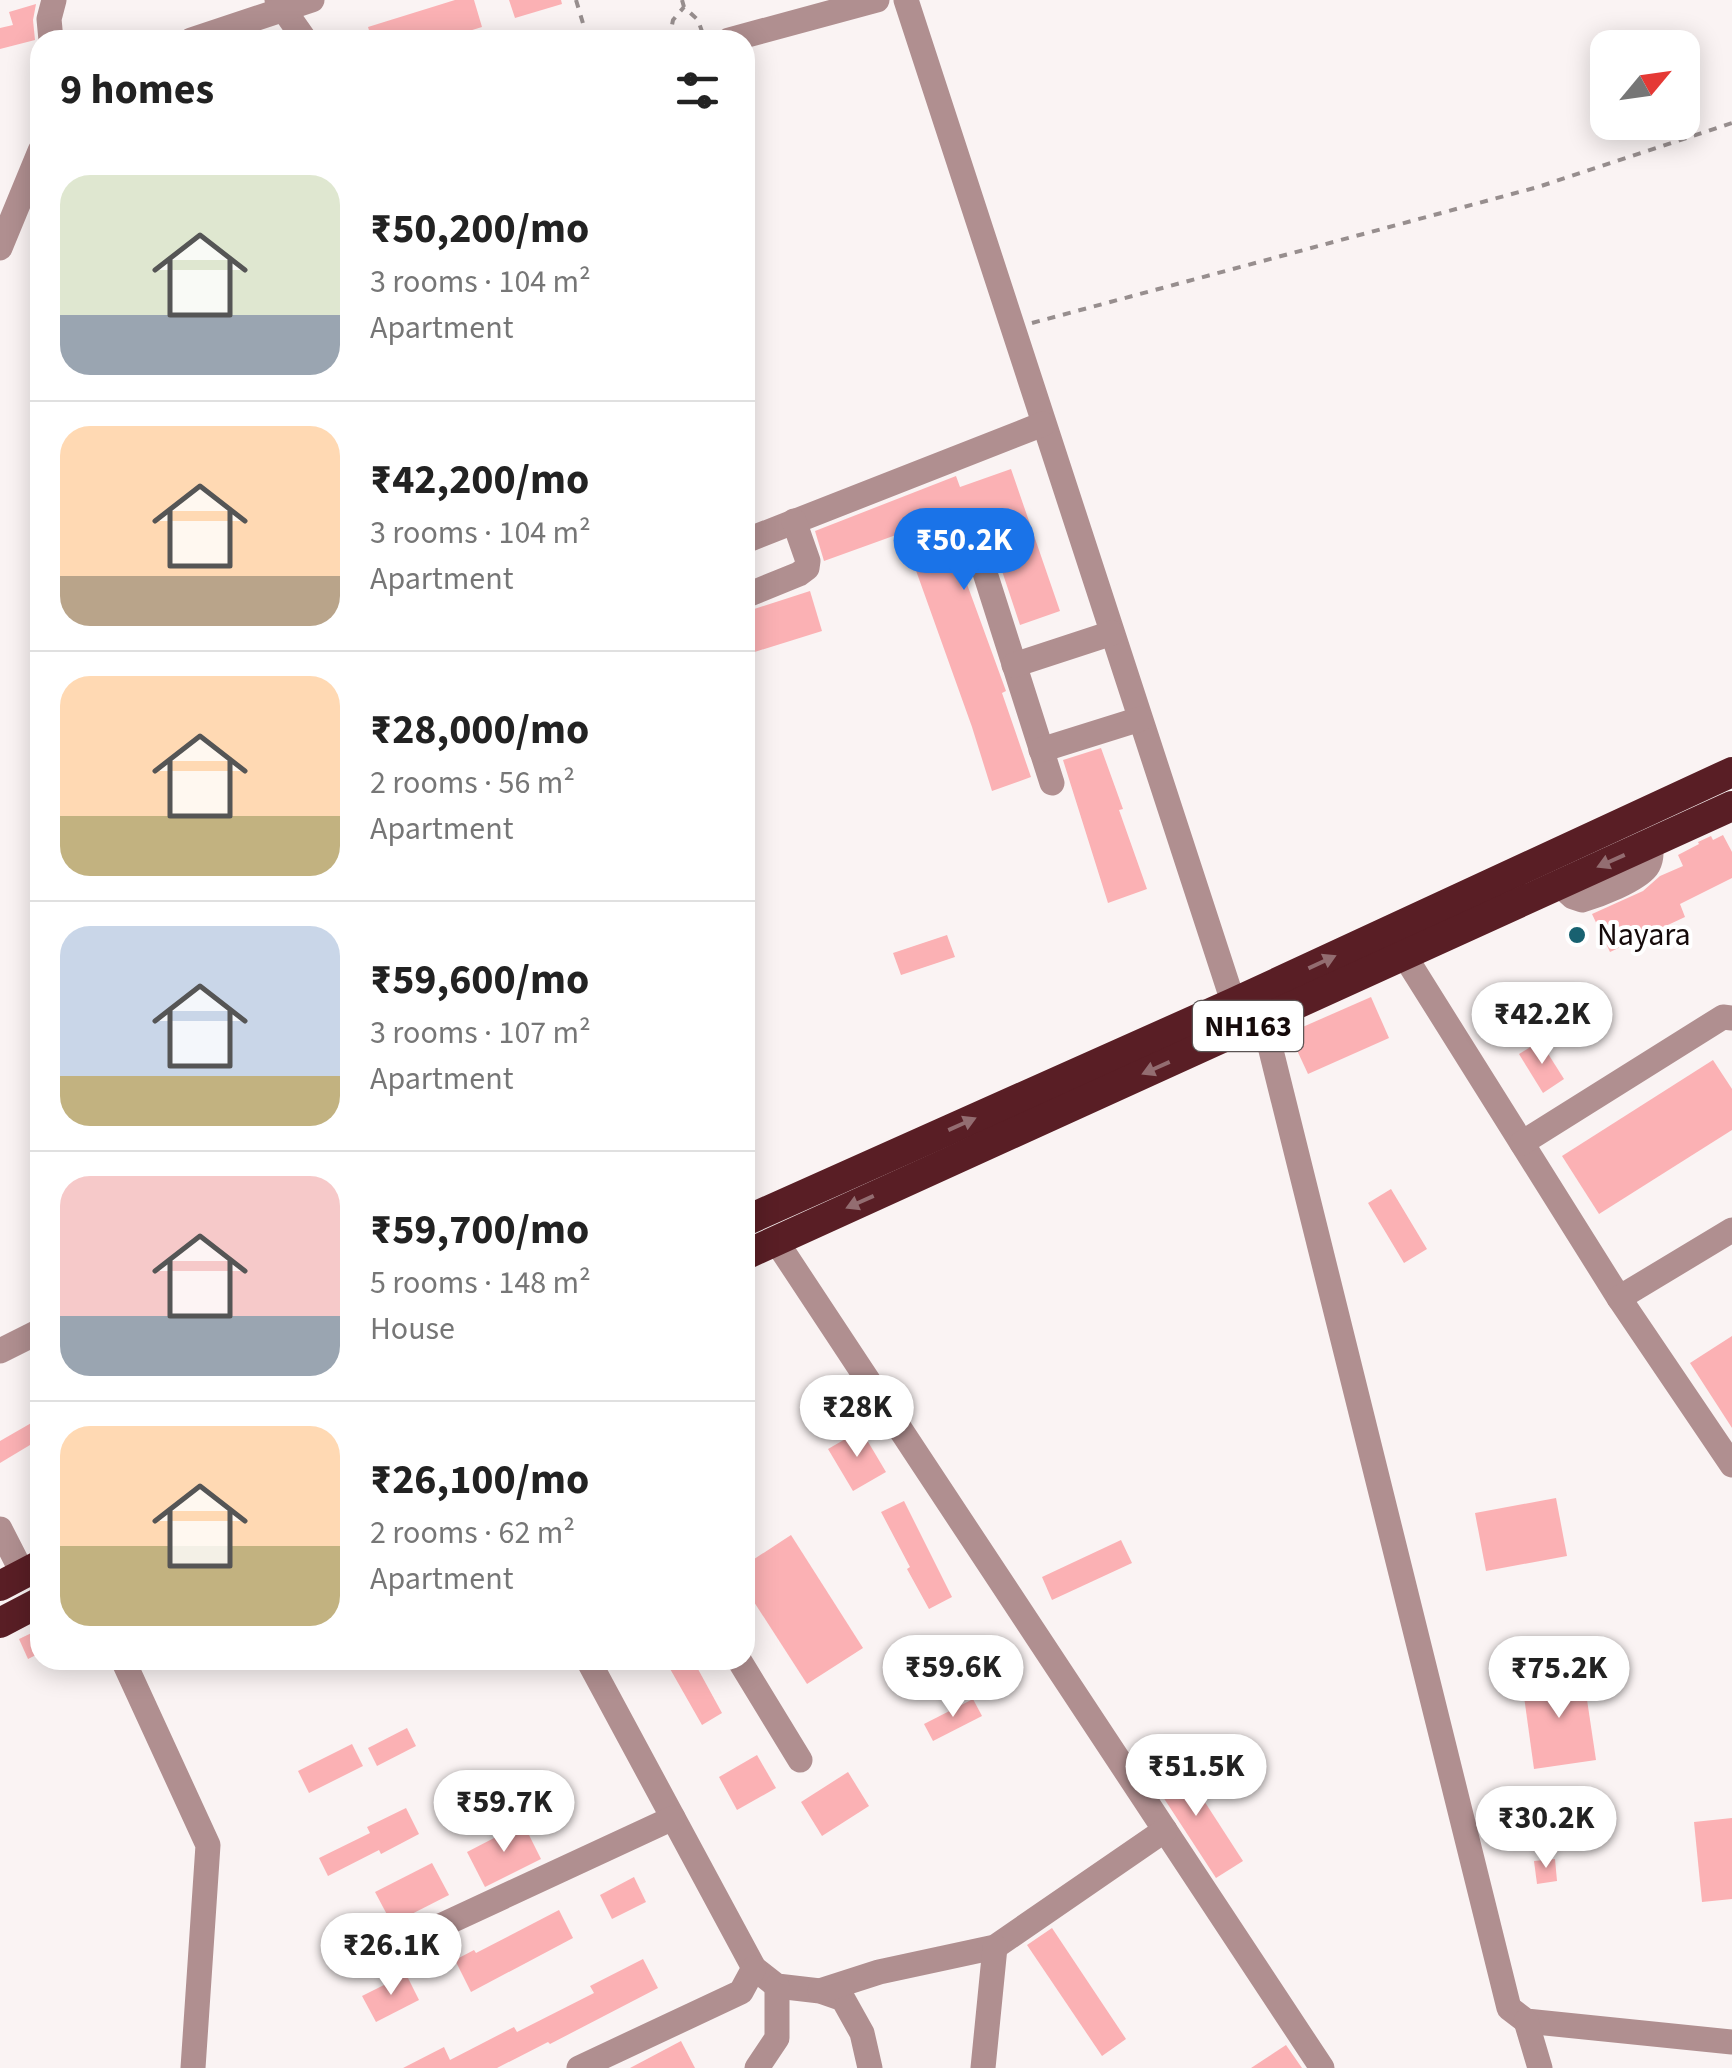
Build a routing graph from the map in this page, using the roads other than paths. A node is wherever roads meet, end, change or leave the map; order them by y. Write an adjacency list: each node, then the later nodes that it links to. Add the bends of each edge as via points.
1 (54, 0): 6 (street)
2 (312, 0): 5 (street)
3 (877, 0): 9 (street)
4 (906, 0): 12 (street)
5 (280, 4): 7 (street); 8 (street)
6 (50, 30)
7 (216, 30)
8 (298, 30)
9 (755, 33)
10 (30, 175): 11 (street)
11 (0, 248)
12 (1044, 424): 13 (street); 17 (street)
13 (794, 522): 15 (street); 16 (street, via 808,568)
14 (970, 526): 18 (street)
15 (755, 536)
16 (755, 592)
17 (1112, 633): 18 (street); 19 (street)
18 (1014, 664): 20 (street)
19 (1140, 719): 20 (street); 25 (street)
20 (1041, 750): 22 (street)
21 (1732, 772): 25 (highway, NH163, one-way to 21)
22 (1052, 783)
23 (1732, 806): 24 (highway, NH163, one-way to 24)
24 (1404, 955): 25 (highway, NH163); 27 (street)
25 (1249, 1011): 28 (highway, NH163, one-way to 25); 30 (highway, NH163, one-way to 30); 51 (street, via 1509,2008)
26 (1732, 1018): 27 (street, via 1723,1017)
27 (1522, 1143): 32 (street)
28 (755, 1217)
29 (1732, 1230): 32 (street)
30 (776, 1241): 31 (highway, NH163); 45 (street)
31 (755, 1250)
32 (1619, 1298): 35 (street)
33 (30, 1336): 34 (street)
34 (0, 1351)
35 (1732, 1465)
36 (0, 1529): 37 (street)
37 (21, 1575)
38 (30, 1607): 39 (highway)
39 (0, 1623)
40 (128, 1670): 53 (street, via 208,1845)
41 (593, 1670): 44 (street)
42 (745, 1670): 43 (street)
43 (800, 1760)
44 (673, 1818): 47 (street); 48 (street)
45 (1165, 1830): 46 (street); 58 (street)
46 (995, 1947): 50 (street); 57 (street)
47 (369, 1959)
48 (754, 1968): 49 (street); 54 (street, via 742,1992)
49 (777, 1986): 50 (street); 55 (street, via 777,2038)
50 (820, 1991): 56 (street, via 843,1999 862,2033)
51 (1526, 2021): 52 (street); 59 (street)
52 (1732, 2042)
53 (192, 2068)
54 (580, 2068)
55 (757, 2068)
56 (870, 2068)
57 (983, 2068)
58 (1322, 2068)
59 (1540, 2068)

